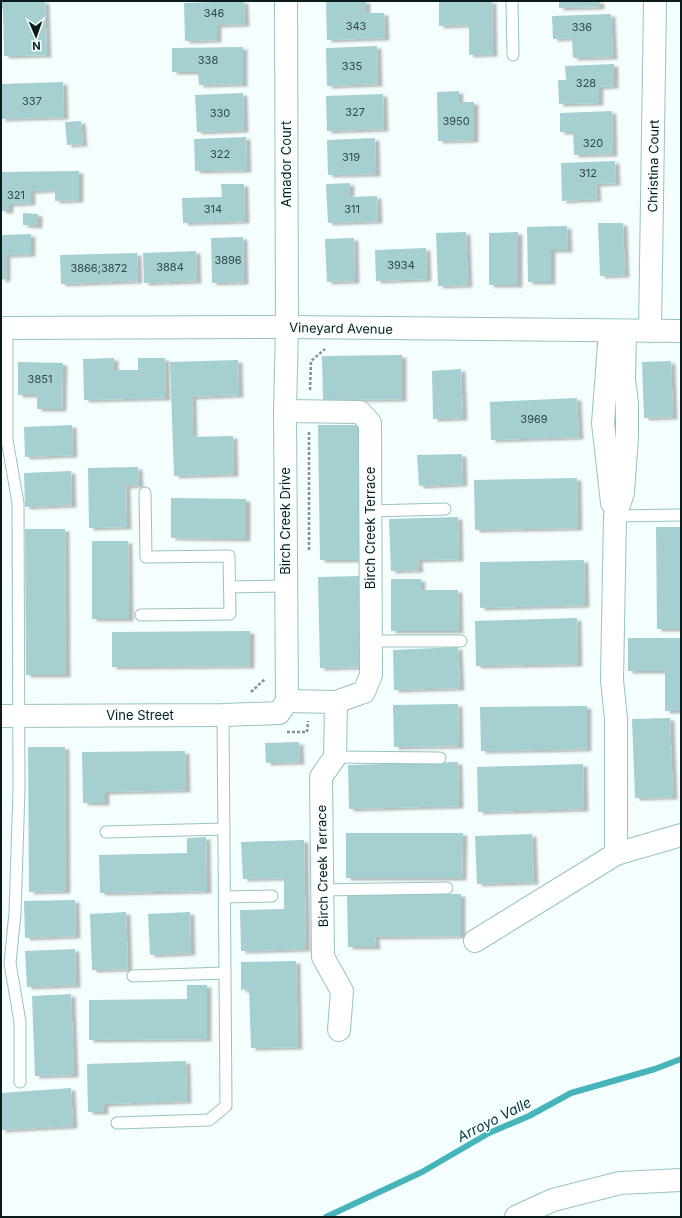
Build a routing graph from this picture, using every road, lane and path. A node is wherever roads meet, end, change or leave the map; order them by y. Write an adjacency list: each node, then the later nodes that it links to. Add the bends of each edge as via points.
1 (286, 1): 5 (street, Amador Court)
2 (512, 1): 4 (lane)
3 (655, 1): 8 (street, Christina Court)
4 (513, 55)
5 (287, 327): 6 (street, Vineyard Avenue); 7 (street, Vineyard Avenue); 11 (street, Birch Creek Drive)
6 (4, 328): 28 (lane, via 8,440 18,503)
7 (617, 331): 8 (street, Vineyard Avenue); 17 (street, via 604,423 611,500)
8 (650, 331): 9 (street, Vineyard Avenue)
9 (681, 331)
10 (328, 345): 12 (path, via 311,361)
11 (284, 411): 12 (street, Birch Creek Terrace); 19 (street, Birch Creek Drive)
12 (309, 412): 15 (street, Birch Creek Terrace, via 360,412 370,423); 18 (path)
13 (145, 493): 20 (lane, via 146,557 229,556)
14 (445, 509): 15 (lane)
15 (370, 511): 22 (street, Birch Creek Terrace)
16 (681, 515): 17 (lane)
17 (615, 516): 35 (street, via 612,680 616,719)
18 (309, 553)
19 (285, 586): 20 (lane); 26 (street, Birch Creek Drive)
20 (230, 587): 21 (lane, via 230,614)
21 (141, 615)
22 (371, 641): 23 (lane); 25 (street, Birch Creek Terrace, via 371,675 364,692)
23 (460, 641)
24 (308, 702): 25 (street, Birch Creek Terrace); 26 (street, Birch Creek Terrace); 29 (path)
25 (336, 702): 30 (street)
26 (283, 707): 27 (street, Vine Street)
27 (223, 715): 28 (street, Vine Street); 32 (lane)
28 (10, 716): 44 (lane, via 19,789 15,914 10,963 20,1022)
29 (307, 732)
30 (335, 757): 31 (lane); 37 (street, Birch Creek Terrace, via 321,777)
31 (440, 758)
32 (224, 829): 33 (lane); 39 (lane)
33 (106, 832)
34 (681, 835): 35 (street)
35 (616, 854): 40 (street)
36 (447, 888): 37 (lane)
37 (322, 890): 43 (street, Birch Creek Terrace, via 323,957 342,991)
38 (272, 896): 39 (lane)
39 (225, 898): 41 (lane)
40 (475, 941)
41 (225, 973): 42 (lane); 45 (lane, via 226,1106 209,1120)
42 (133, 976)
43 (339, 1030)
44 (20, 1082)
45 (117, 1123)
46 (681, 1180): 47 (street, via 620,1183 553,1200)
47 (516, 1217)

